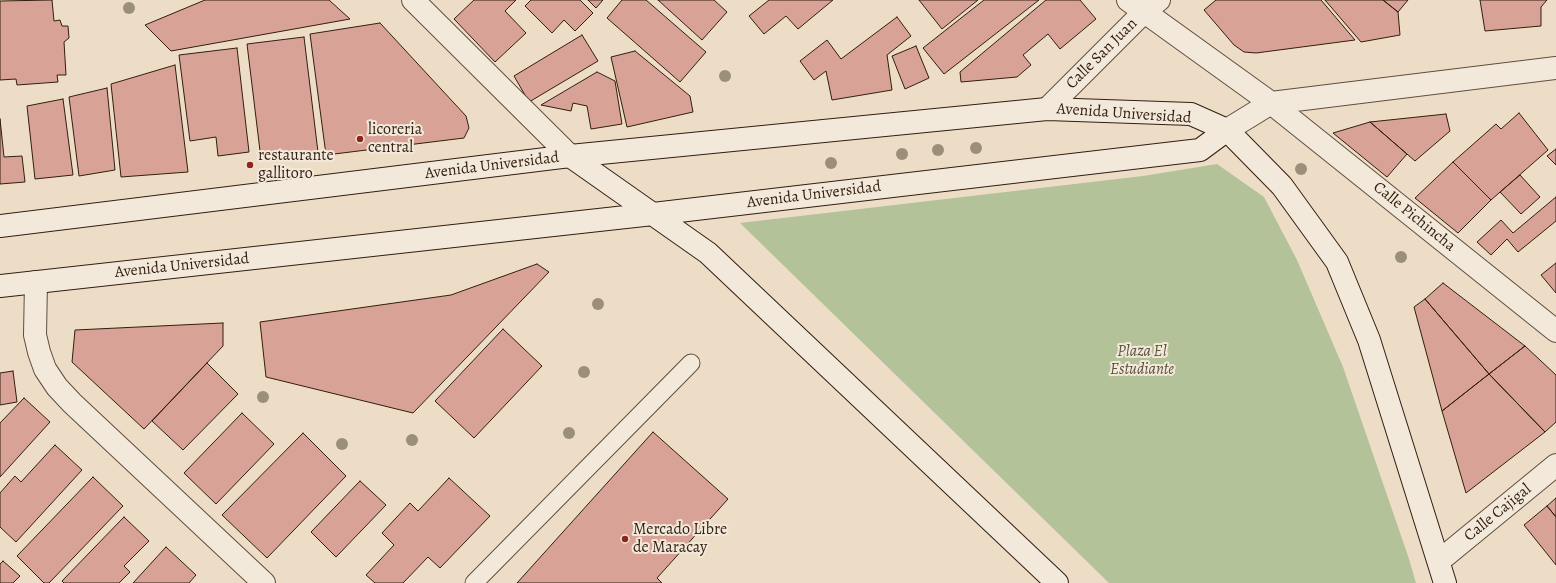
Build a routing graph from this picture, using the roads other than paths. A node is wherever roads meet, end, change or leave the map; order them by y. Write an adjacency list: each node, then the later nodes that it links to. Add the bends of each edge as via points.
1 (413, 0): 7 (street)
2 (1144, 4): 4 (street, Calle Pichincha); 5 (street, Calle San Juan)
3 (1556, 68): 4 (street)
4 (1272, 103): 6 (street); 12 (street, Calle Pichincha)
5 (1047, 109): 6 (street, Avenida Universidad, via 1191,114); 7 (street, Avenida Universidad)
6 (1227, 130): 8 (street, Avenida Universidad, via 1200,150); 15 (street, via 1282,186 1337,262 1369,340)
7 (570, 156): 8 (street); 9 (street, Avenida Universidad)
8 (653, 214): 10 (street, Avenida Universidad); 18 (street, via 708,253)
9 (0, 226)
10 (36, 282): 11 (street, Avenida Universidad); 16 (street, via 35,336 46,369 57,387)
11 (0, 286)
12 (1556, 331)
13 (691, 363): 17 (lane)
14 (1556, 465): 15 (street, Calle Cajigal)
15 (1439, 561): 19 (street)
16 (264, 583)
17 (474, 583)
18 (1056, 583)
19 (1445, 583)

